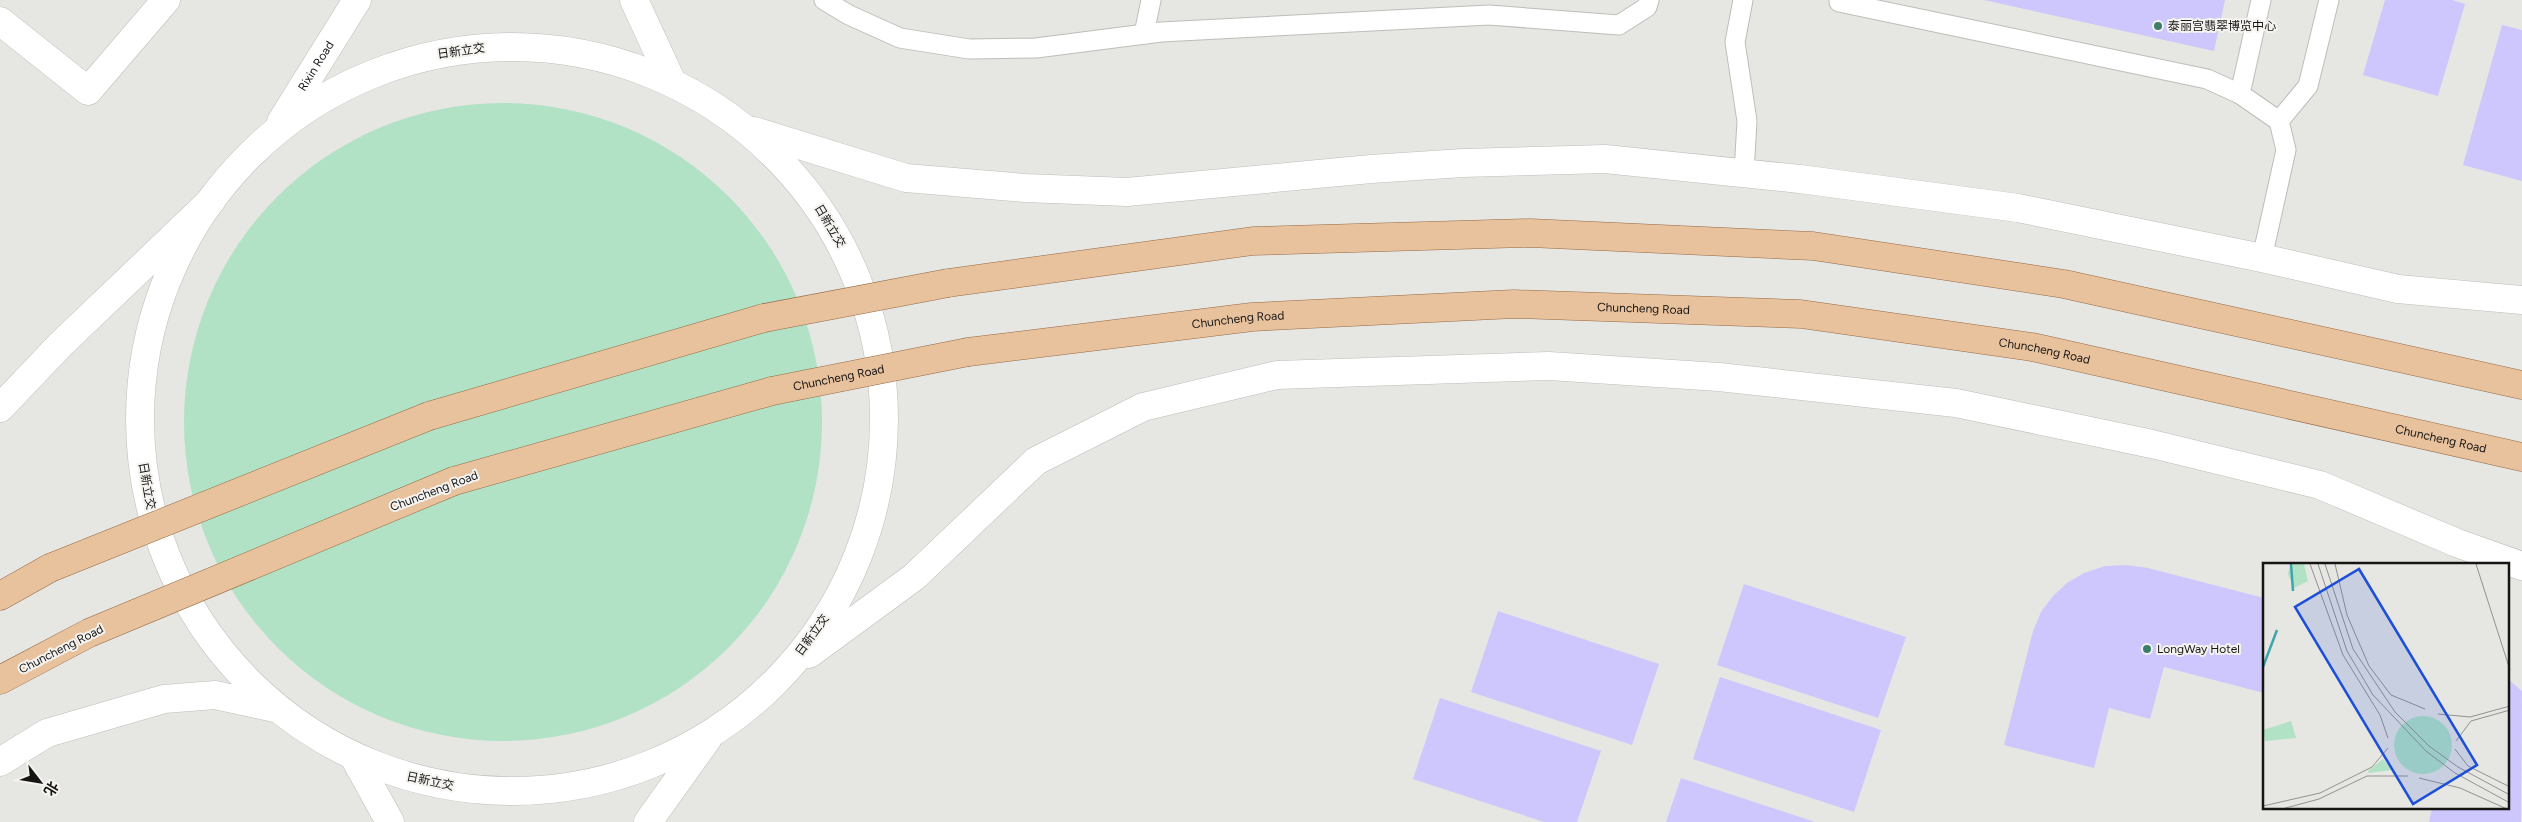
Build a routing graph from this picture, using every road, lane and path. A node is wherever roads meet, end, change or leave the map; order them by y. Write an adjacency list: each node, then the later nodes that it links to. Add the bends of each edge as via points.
1 (166, 0): 12 (main road, via 88,91)
2 (357, 0): 18 (main road, Rixin Road)
3 (634, 0): 14 (main road)
4 (824, 0): 13 (lane, via 900,38 970,49 1036,48)
5 (1151, 0): 13 (lane)
6 (1649, 0): 11 (lane, via 1647,7 1620,25)
7 (1743, 0): 19 (lane, via 1735,42 1748,122)
8 (1839, 0): 15 (lane, via 2207,79)
9 (2261, 0): 15 (lane)
10 (2329, 0): 16 (lane, via 2308,86)
11 (1473, 8): 13 (lane)
12 (0, 21)
13 (1144, 34)
14 (670, 80): 17 (main road, 日新立交, via 711,102); 18 (main road, 日新立交, via 627,63 581,51 535,46 488,46 397,64 312,104)
15 (2240, 94): 16 (lane)
16 (2279, 121): 21 (lane, via 2286,150)
17 (749, 130): 19 (main road, via 906,178 1024,188 1127,192 1371,169 1605,159); 28 (main road, 日新立交, via 783,161 813,198 846,254 858,279 882,369 885,416 882,463 873,510 859,554 839,597)
18 (275, 132): 20 (main road, 日新立交, via 240,165)
19 (1744, 173): 21 (main road, via 2018,208)
20 (211, 201): 24 (main road, via 61,344); 30 (main road, 日新立交, via 186,241 166,283 152,328 143,374 140,421 143,468 152,514 166,558 186,600 217,647 241,676)
21 (2262, 258): 22 (main road, via 2398,289)
22 (2522, 300)
23 (2522, 385): 27 (main road, bridge, via 2064,284 1813,246 1530,233 1253,241 948,283 764,318 429,416 50,568)
24 (0, 408)
25 (2522, 457): 29 (main road, Chuncheng Road, bridge, via 2032,347 1801,314 1514,304 1252,317 968,352 772,391 454,480 89,633)
26 (2522, 566): 28 (main road, via 2457,544 2320,485 2152,444 1956,402 1719,377 1549,366 1277,375 1143,408 1036,461 914,576)
27 (0, 596)
28 (784, 673): 31 (main road, 日新立交, via 750,705)
29 (0, 680)
30 (275, 708): 32 (main road, 日新立交, via 313,735); 33 (main road, via 215,695 164,699 47,733)
31 (712, 733): 32 (main road, 日新立交, via 671,756 628,773 582,785 536,791 489,792 442,786); 35 (main road)
32 (354, 757): 34 (main road)
33 (0, 762)
34 (390, 822)
35 (648, 822)

